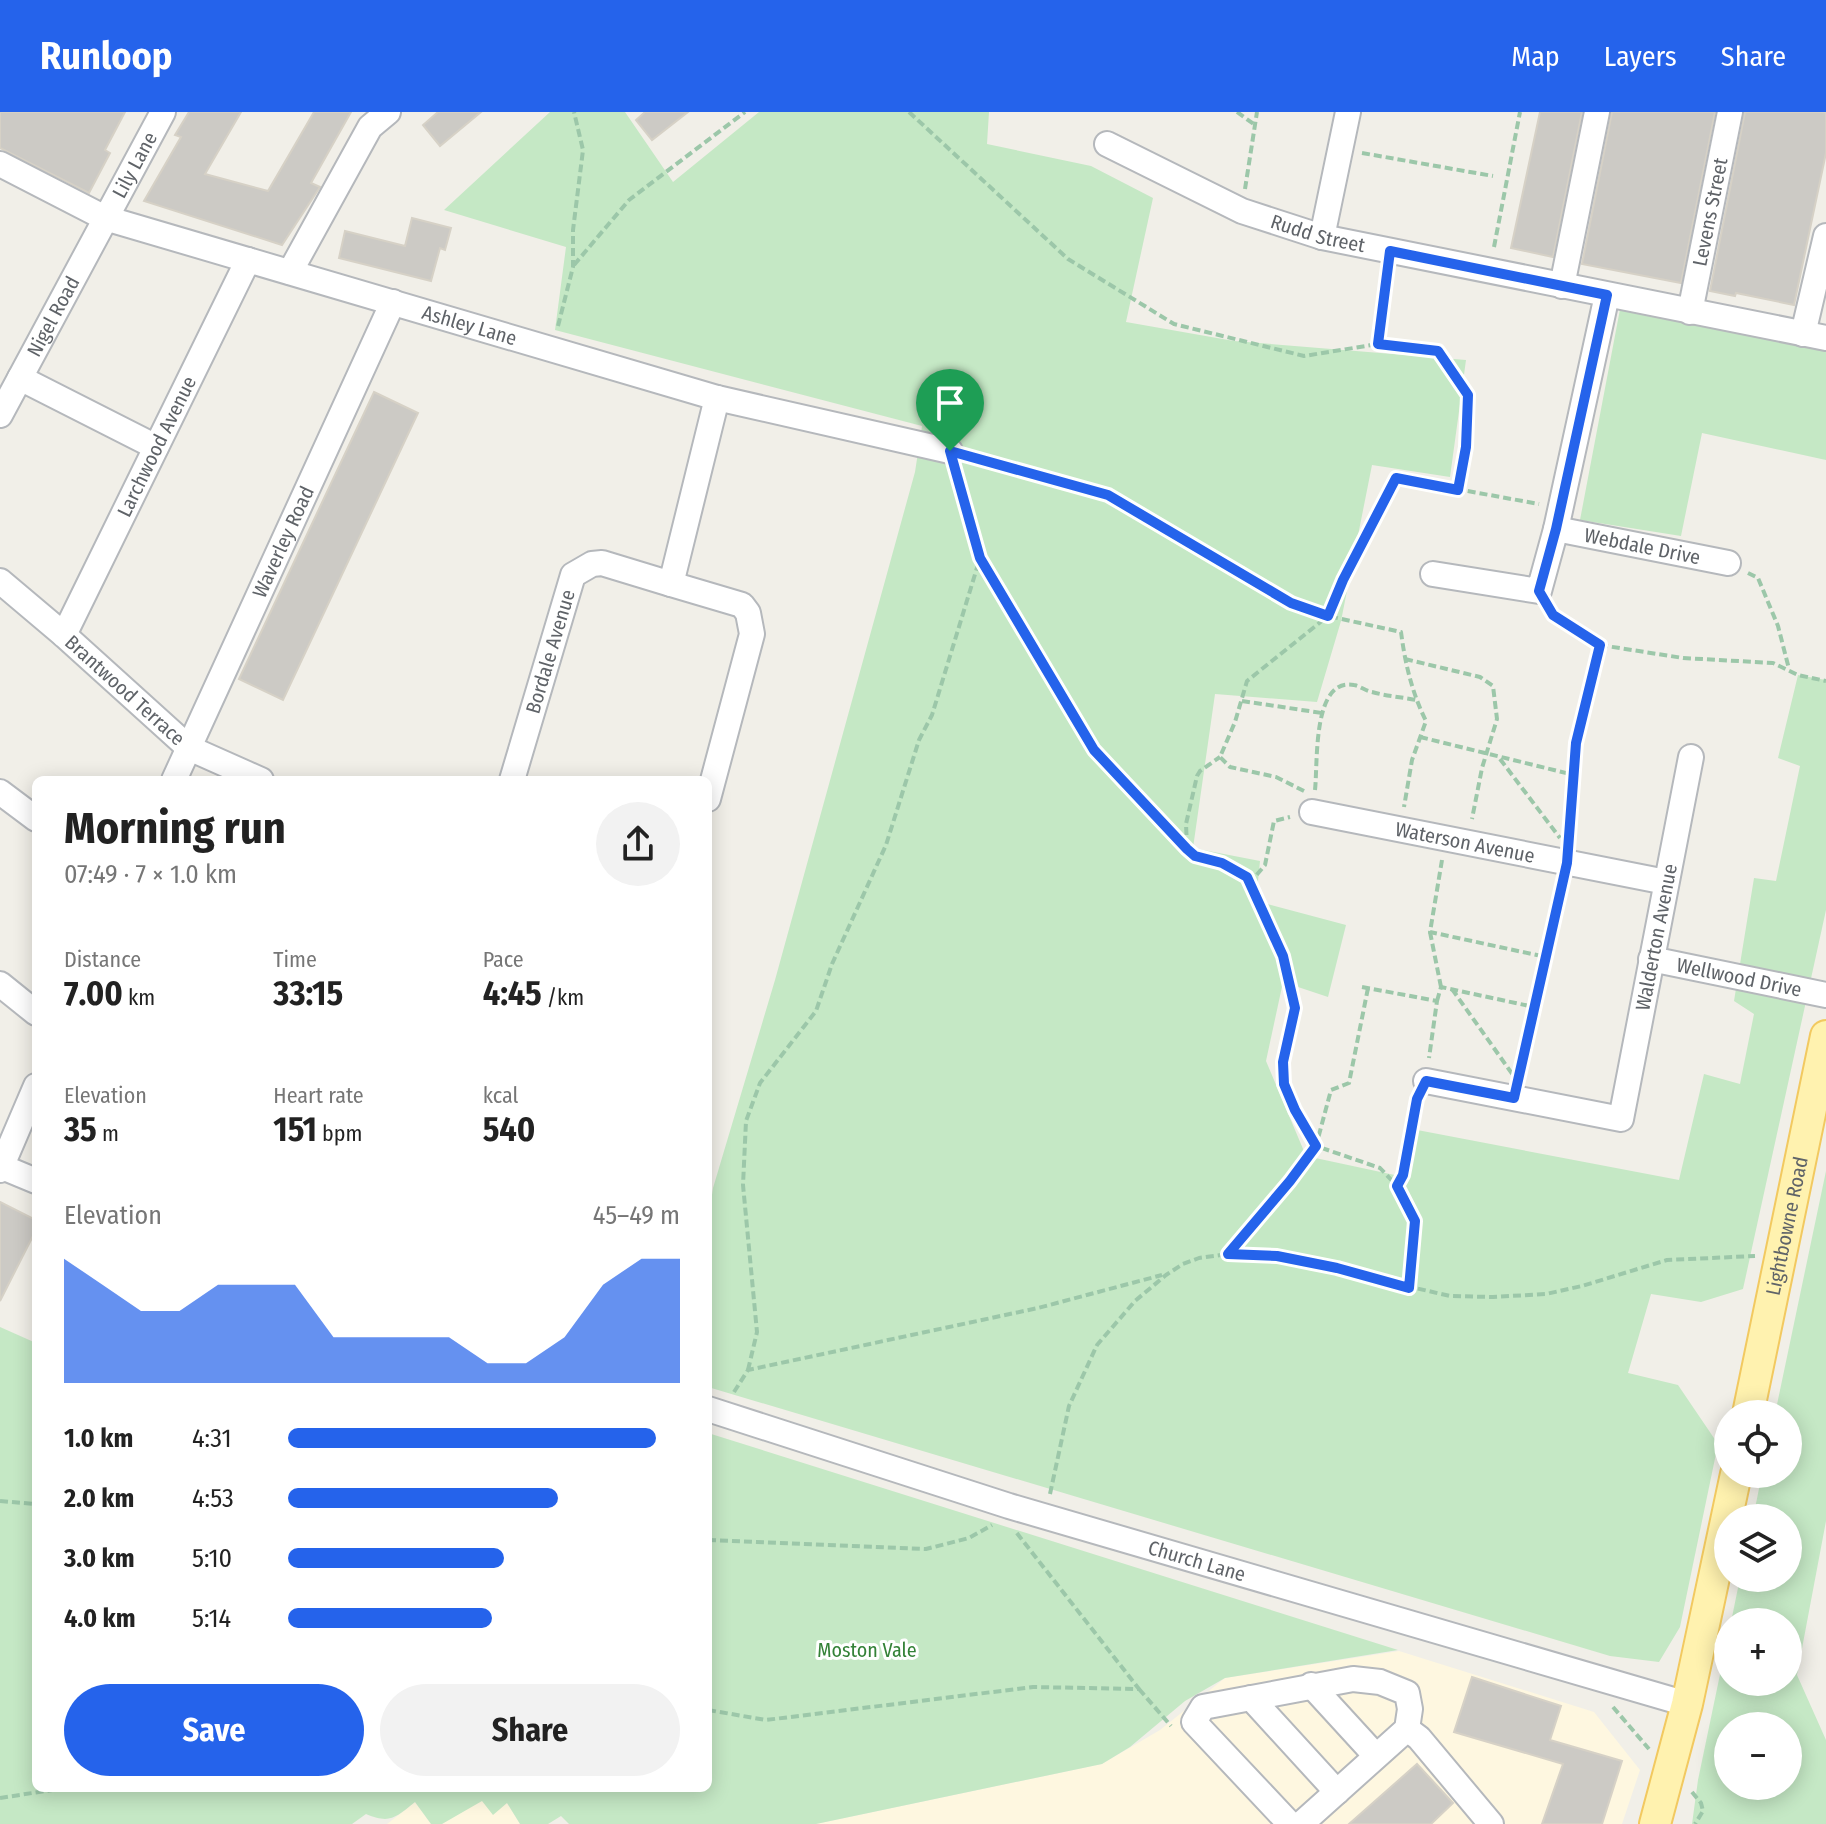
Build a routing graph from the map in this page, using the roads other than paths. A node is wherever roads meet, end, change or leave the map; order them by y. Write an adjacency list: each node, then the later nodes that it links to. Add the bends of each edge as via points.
1 (163, 112): 8 (street, Lily Lane)
2 (388, 112): 12 (street, via 370,127)
3 (1348, 112): 10 (street)
4 (1597, 112): 13 (street)
5 (1730, 112): 16 (street, Levens Street)
6 (1107, 144): 10 (street, Rudd Street, via 1242,211)
7 (0, 164): 8 (street, Ashley Lane)
8 (105, 218): 11 (street, Ashley Lane); 18 (street, Nigel Road)
9 (1826, 236): 17 (street)
10 (1322, 237): 13 (street, Rudd Street)
11 (248, 260): 12 (street, Ashley Lane); 21 (street, Larchwood Avenue)
12 (290, 272): 15 (street, Ashley Lane)
13 (1562, 286): 14 (street, Rudd Street)
14 (1607, 295): 16 (street, Rudd Street); 23 (street)
15 (393, 302): 19 (street, Ashley Lane); 29 (street, Waverley Road)
16 (1690, 312): 17 (street, Rudd Street)
17 (1815, 336)
18 (20, 378): 20 (street, Nigel Road); 21 (street)
19 (717, 398): 22 (street, Ashley Lane); 27 (street)
20 (0, 415)
21 (156, 447): 28 (street, Larchwood Avenue)
22 (950, 451)
23 (1558, 519): 24 (street, Webdale Drive); 25 (street, via 1539,591)
24 (1728, 563)
25 (1433, 574)
26 (0, 581): 28 (street, Brantwood Terrace)
27 (671, 584): 33 (street, Bordale Avenue, via 602,563 573,575); 34 (street, via 742,605 748,613 750,646)
28 (64, 635): 29 (street, Brantwood Terrace)
29 (189, 748): 31 (street, Waverley Road); 32 (street, Brantwood Terrace)
30 (1691, 757): 38 (street, Walderton Avenue)
31 (176, 776)
32 (252, 776)
33 (513, 776)
34 (712, 784)
35 (0, 792): 37 (street)
36 (1312, 812): 38 (street, Waterson Avenue)
37 (32, 816)
38 (1666, 882): 39 (street, Walderton Avenue)
39 (1651, 959): 41 (street, Wellwood Drive); 44 (street, Walderton Avenue, via 1621,1119)
40 (0, 984): 42 (street)
41 (1826, 995)
42 (32, 1010)
43 (1826, 1036): 48 (main road, Lightbowne Road)
44 (1426, 1081)
45 (32, 1095): 46 (street)
46 (1, 1168): 47 (street)
47 (32, 1180)
48 (1751, 1400)
49 (712, 1410): 53 (street, Church Lane, via 1007,1512 1045,1516)
50 (1733, 1488): 53 (main road)
51 (1311, 1685): 52 (street); 54 (street, via 1353,1679 1407,1693); 55 (street)
52 (1251, 1698): 56 (street); 58 (street, via 1203,1707 1194,1722)
53 (1687, 1704): 60 (main road)
54 (1413, 1733): 55 (street); 57 (street)
55 (1376, 1756): 56 (street)
56 (1337, 1792): 59 (street)
57 (1481, 1821)
58 (1290, 1824)
59 (1301, 1824)
60 (1655, 1824)

